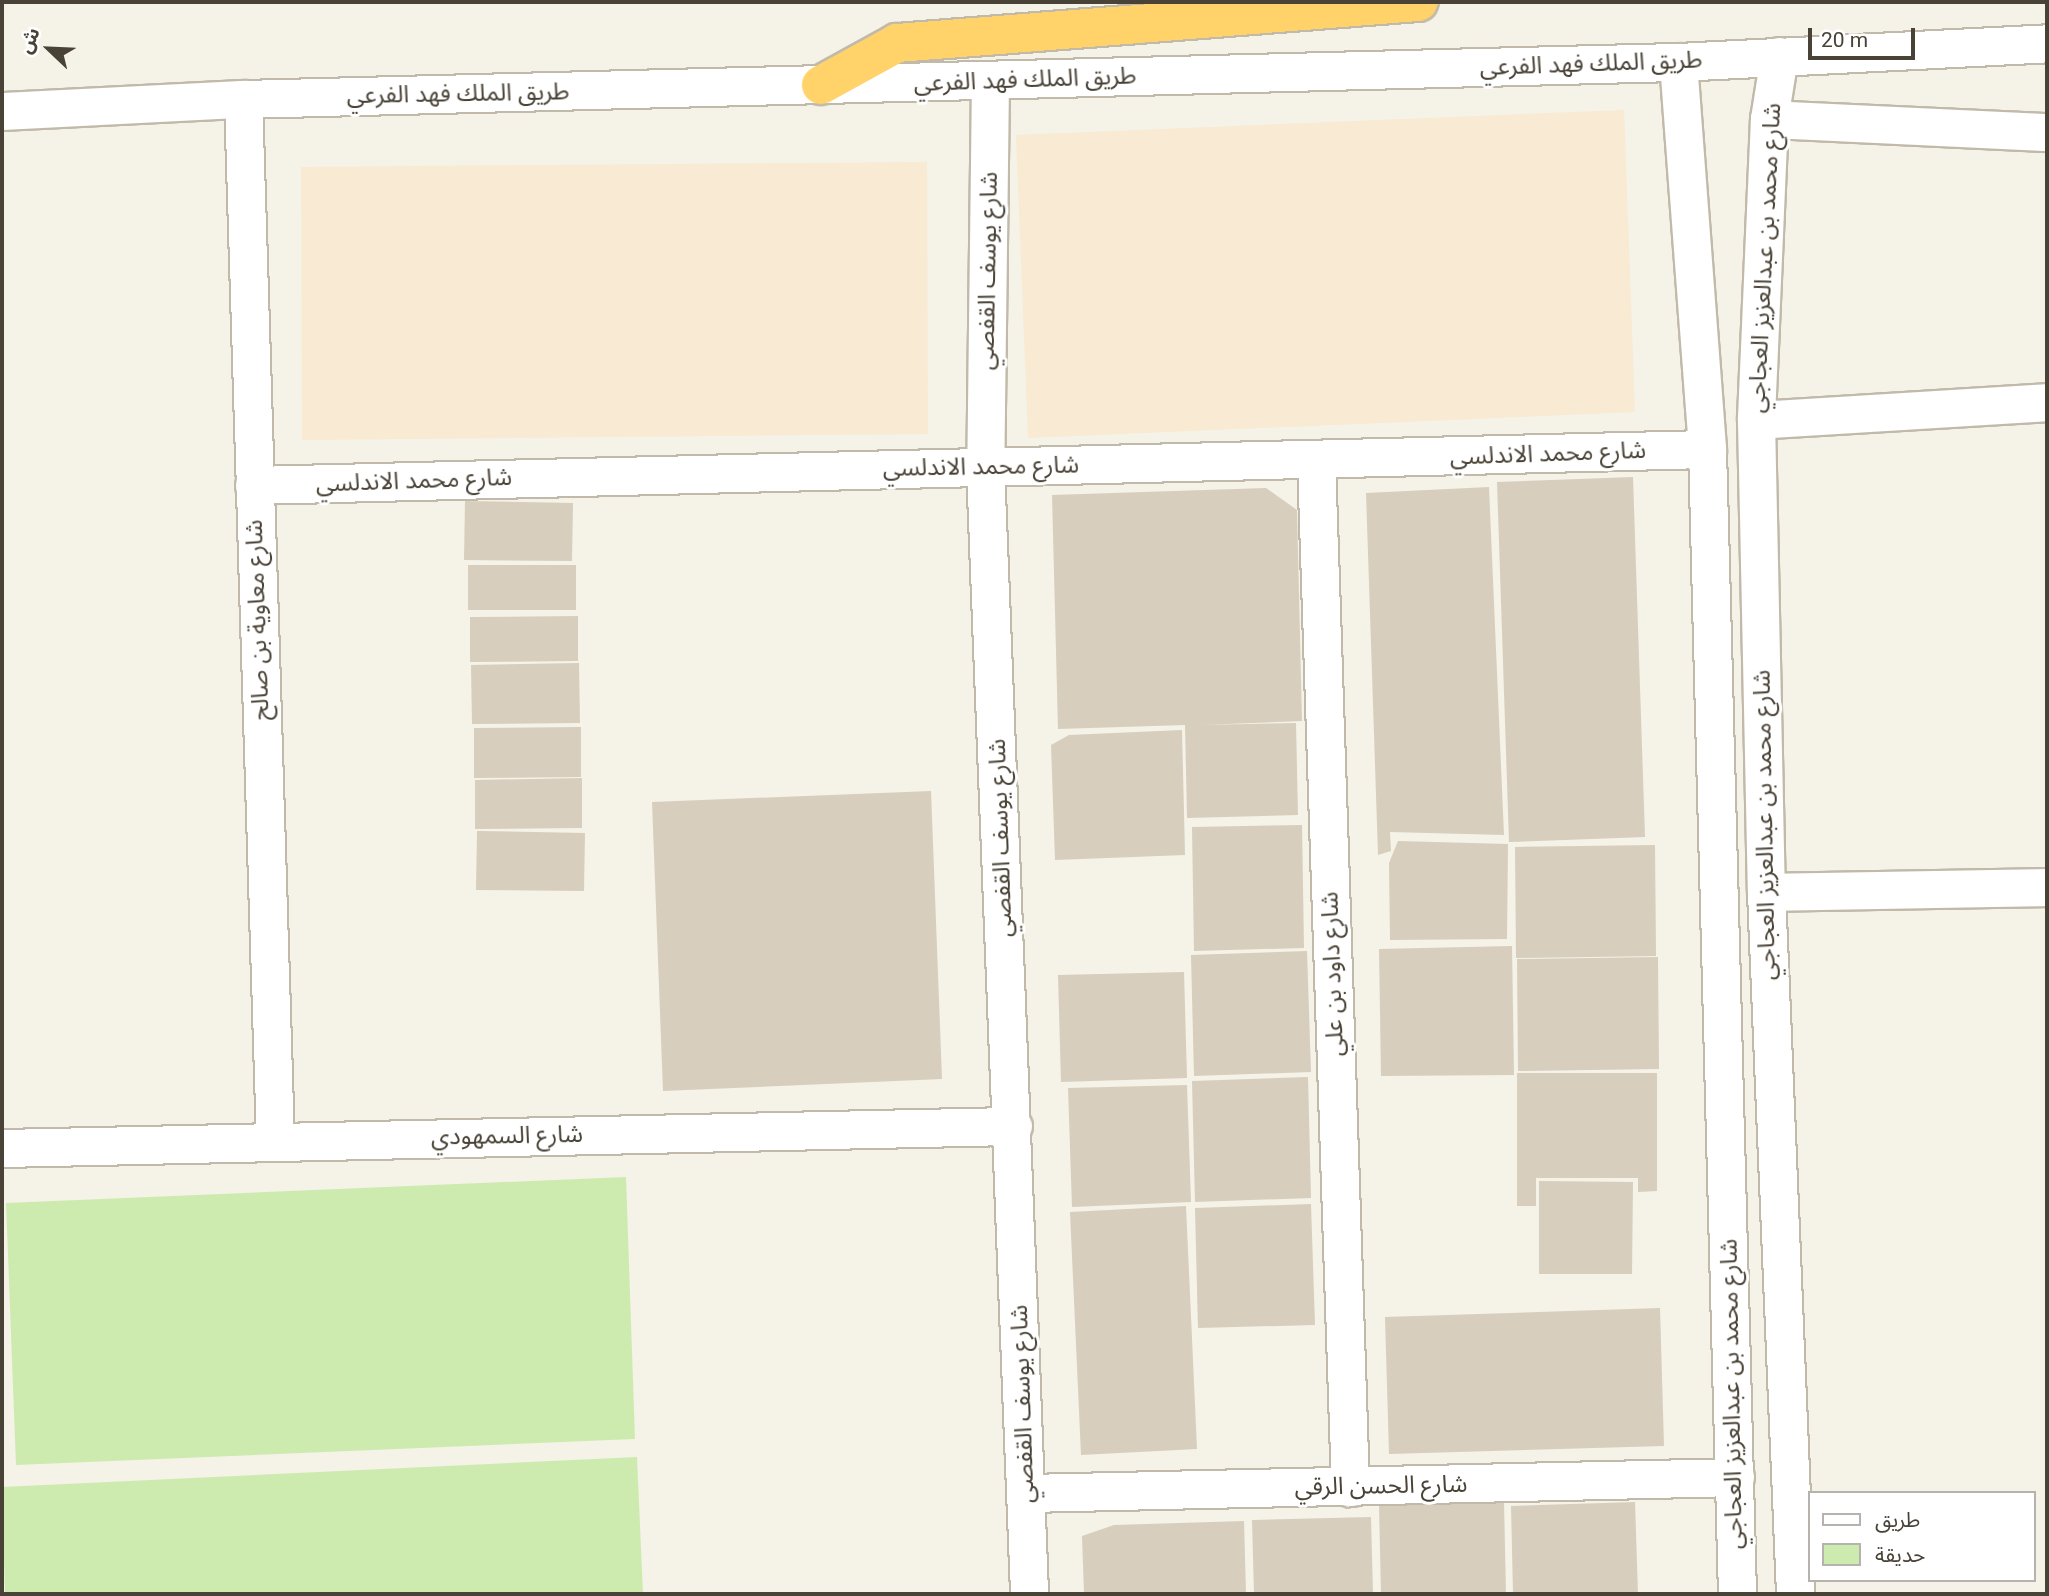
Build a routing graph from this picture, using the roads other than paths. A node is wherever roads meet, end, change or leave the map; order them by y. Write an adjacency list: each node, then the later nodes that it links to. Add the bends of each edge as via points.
1 (1418, 2): 6 (highway, via 897,43)
2 (2047, 43): 3 (street, طريق الملك فهد الفرعي)
3 (1779, 55): 4 (street, طريق الملك فهد الفرعي); 9 (street, شارع محمد بن عبدالعزيز العجاجي)
4 (1678, 62): 5 (street, طريق الملك فهد الفرعي); 13 (street, شارع محمد بن عبدالعزيز العجاجي)
5 (990, 81): 6 (street, طريق الملك فهد الفرعي); 15 (street, شارع يوسف القفصي)
6 (821, 85): 7 (street, طريق الملك فهد الفرعي)
7 (243, 99): 8 (street, طريق الملك فهد الفرعي); 16 (street, شارع معاوية بن صالح)
8 (2, 111)
9 (1769, 119): 10 (street); 12 (street, شارع محمد بن عبدالعزيز العجاجي)
10 (2047, 132)
11 (2047, 402): 12 (street)
12 (1756, 420): 18 (street, شارع محمد بن عبدالعزيز العجاجي)
13 (1707, 449): 14 (street, شارع محمد الاندلسي); 22 (street, شارع محمد بن عبدالعزيز العجاجي)
14 (1317, 461): 15 (street, شارع محمد الاندلسي); 23 (street, شارع داود بن علي)
15 (985, 467): 16 (street, شارع محمد الاندلسي); 19 (street, شارع يوسف القفصي)
16 (254, 485): 20 (street, شارع معاوية بن صالح)
17 (2047, 887): 18 (street)
18 (1766, 892): 27 (street, شارع محمد بن عبدالعزيز العجاجي)
19 (1013, 1126): 20 (street, شارع السمهودي); 24 (street, شارع يوسف القفصي)
20 (275, 1141): 21 (street, شارع السمهودي)
21 (2, 1149)
22 (1735, 1477): 23 (street, شارع الحسن الرقي); 26 (street, شارع محمد بن عبدالعزيز العجاجي)
23 (1350, 1487): 24 (street, شارع الحسن الرقي)
24 (1027, 1493): 25 (street, شارع يوسف القفصي)
25 (1030, 1594)
26 (1737, 1594)
27 (1795, 1594)

